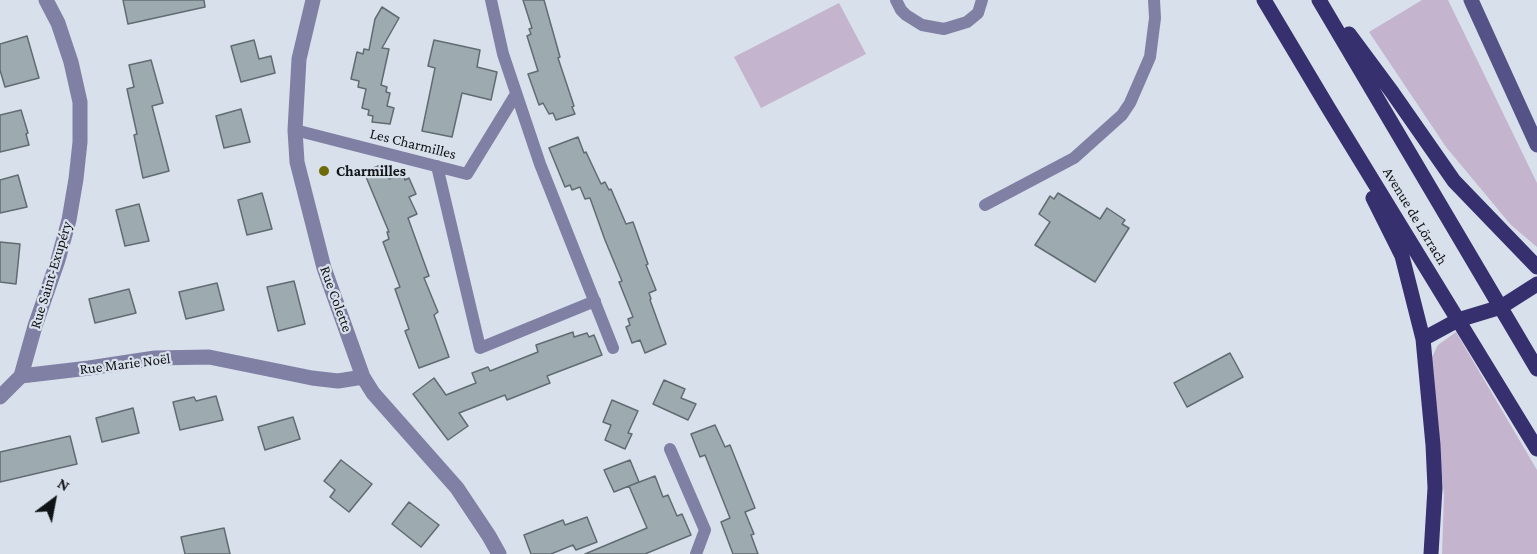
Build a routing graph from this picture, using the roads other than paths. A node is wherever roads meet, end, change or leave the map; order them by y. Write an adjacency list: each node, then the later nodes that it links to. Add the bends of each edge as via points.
1 (46, 0): 25 (street, Rue Saint-Exupéry, via 71,62 80,102 80,142 69,220)
2 (313, 0): 13 (street, Rue Colette, via 299,59)
3 (490, 0): 11 (lane)
4 (896, 0): 5 (lane, via 906,15 922,25 944,29 967,22 978,13)
5 (982, 0)
6 (1154, 0): 16 (lane, via 1150,57 1122,115 1074,158)
7 (1264, 0): 12 (main road, Avenue de Lörrach)
8 (1319, 0): 20 (main road, Avenue de Lörrach)
9 (1324, 0): 17 (main road, via 1454,181)
10 (1471, 0): 14 (street)
11 (516, 94): 15 (lane, Les Charmilles, via 467,174); 19 (lane)
12 (1329, 109): 21 (main road, Avenue de Lörrach); 22 (main road, via 1402,256)
13 (295, 130): 15 (lane, Les Charmilles); 26 (street, Rue Colette, via 297,162 324,268)
14 (1537, 145)
15 (437, 166): 19 (lane, via 480,348)
16 (985, 205)
17 (1537, 267)
18 (1537, 284): 20 (main road)
19 (595, 301): 23 (lane)
20 (1501, 307): 21 (main road); 24 (main road, Avenue de Lörrach)
21 (1458, 320): 22 (main road); 29 (main road, Avenue de Lörrach)
22 (1423, 339): 32 (main road, via 1435,488)
23 (613, 348)
24 (1537, 369)
25 (21, 376): 26 (street, Rue Marie Noël, via 154,358 209,357 312,378 338,381); 27 (street)
26 (363, 377): 30 (street, Rue Colette, via 457,488)
27 (0, 397)
28 (670, 449): 31 (lane, via 705,530)
29 (1537, 450)
30 (499, 554)
31 (696, 554)
32 (1431, 554)

